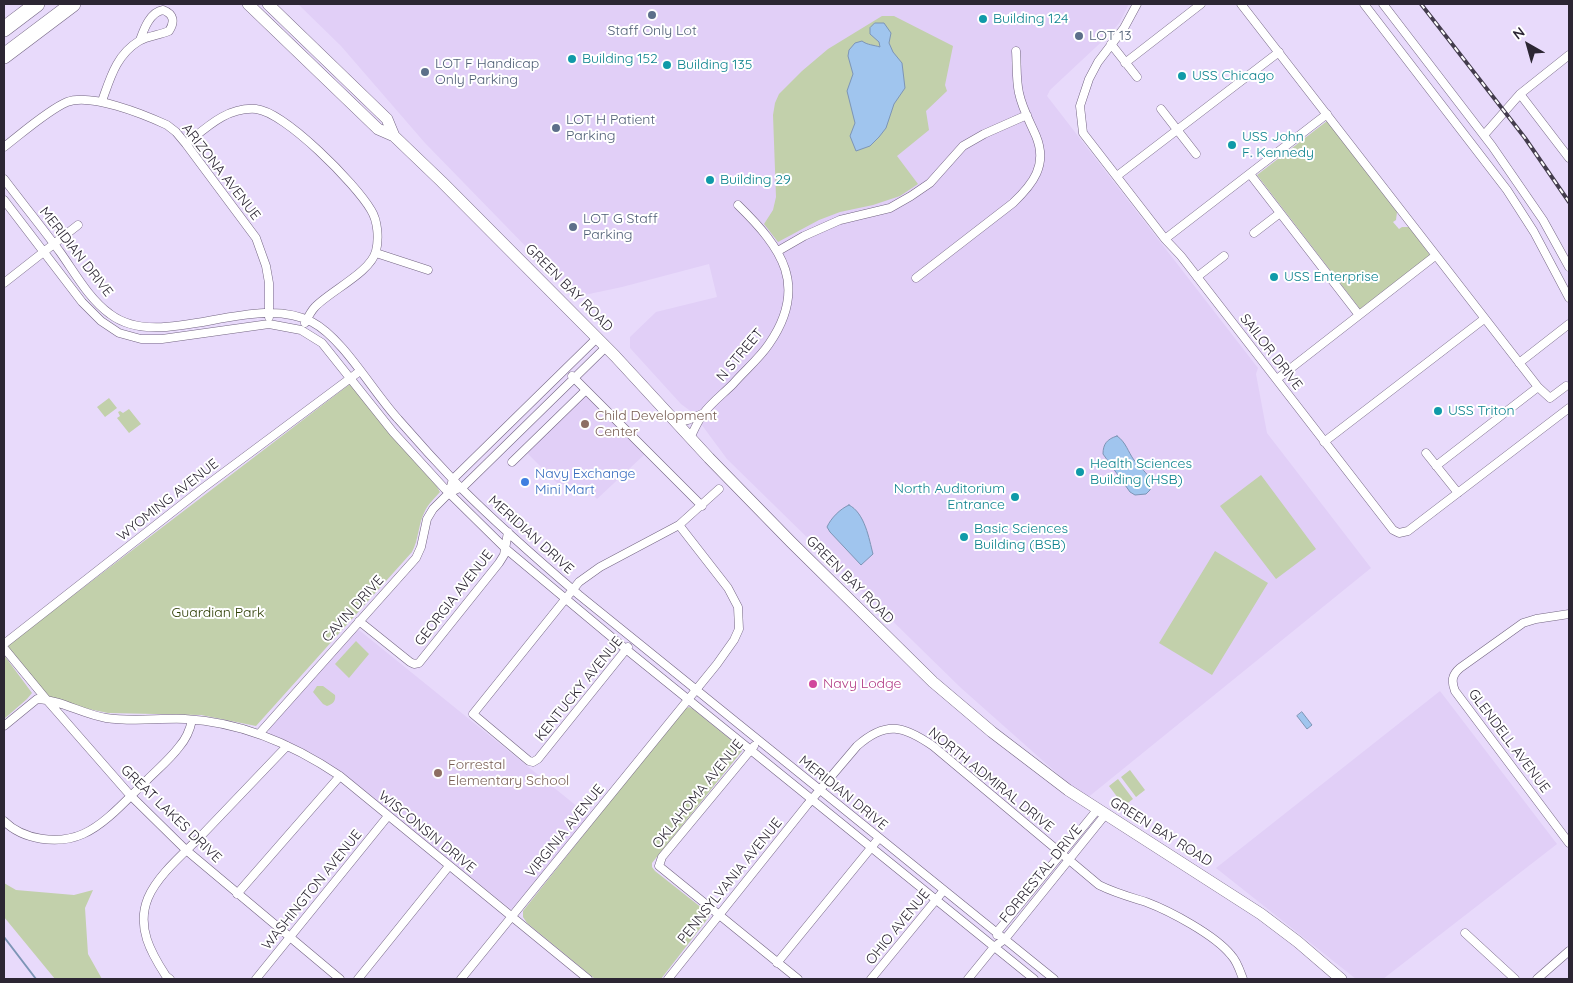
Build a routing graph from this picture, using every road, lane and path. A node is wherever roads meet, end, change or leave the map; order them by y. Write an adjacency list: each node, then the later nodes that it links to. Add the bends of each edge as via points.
1 (37, 4): 10 (highway)
2 (73, 4): 16 (highway)
3 (248, 4): 26 (main road, GREEN BAY ROAD, via 378,129)
4 (268, 4): 26 (main road, GREEN BAY ROAD, via 387,119)
5 (1137, 4): 12 (street, SAILOR DRIVE)
6 (1201, 4): 17 (street)
7 (1241, 4): 14 (street)
8 (1364, 4): 51 (street, via 1507,190 1534,232)
9 (1383, 4): 25 (street)
10 (4, 29)
11 (140, 40): 11 (street, via 154,14 163,10 172,15 169,31); 20 (street, via 119,59)
12 (1111, 44): 17 (street); 32 (street, SAILOR DRIVE, via 1089,79 1080,106 1083,133)
13 (1016, 51): 23 (street, via 1019,93)
14 (1279, 52): 22 (street); 24 (street)
15 (1569, 55): 19 (street)
16 (4, 56)
17 (1125, 62): 18 (street)
18 (1136, 77)
19 (1520, 94): 25 (street); 30 (street)
20 (102, 102): 27 (street, ARIZONA AVENUE, via 167,125); 28 (street, ARIZONA AVENUE, via 88,99 59,106)
21 (1161, 109): 24 (street)
22 (1327, 114): 31 (street); 45 (street)
23 (1027, 115): 42 (street, via 963,146 930,183 890,208 833,223); 49 (street, via 1040,146 1039,167 1031,184 1013,203)
24 (1177, 130): 29 (street); 32 (street)
25 (1484, 135): 46 (street, via 1543,220)
26 (394, 136): 59 (main road, GREEN BAY ROAD)
27 (186, 144): 43 (street, via 226,114 246,109 268,112 330,161 365,200 376,222); 52 (street, ARIZONA AVENUE, via 256,238 269,283)
28 (4, 147)
29 (1196, 154)
30 (1569, 158)
31 (1250, 174): 36 (street); 39 (street)
32 (1117, 176): 39 (street, SAILOR DRIVE)
33 (4, 179): 40 (street, MERIDIAN DRIVE)
34 (4, 200): 41 (street, MERIDIAN DRIVE)
35 (738, 205): 42 (street, N STREET)
36 (1280, 213): 38 (street); 53 (street)
37 (78, 226): 40 (street)
38 (1254, 233)
39 (1165, 239): 48 (street, SAILOR DRIVE)
40 (54, 244): 41 (street); 52 (street, MERIDIAN DRIVE, via 100,304 123,321 154,328)
41 (44, 252): 50 (street); 56 (street, MERIDIAN DRIVE, via 90,312 119,333 141,339 162,339)
42 (778, 252): 71 (street, N STREET, via 789,277 789,290 779,327 768,345)
43 (376, 253): 47 (street); 55 (street, via 362,271 316,306)
44 (1224, 256): 48 (street)
45 (1435, 256): 53 (street); 54 (street)
46 (1569, 267)
47 (428, 270)
48 (1197, 277): 66 (street, SAILOR DRIVE)
49 (916, 278)
50 (4, 283)
51 (1569, 298)
52 (269, 312): 55 (street, MERIDIAN DRIVE); 56 (street, ARIZONA AVENUE)
53 (1359, 315): 66 (street)
54 (1484, 319): 61 (street); 74 (street)
55 (306, 320): 58 (street); 63 (street, MERIDIAN DRIVE, via 331,336)
56 (270, 324): 58 (street, MERIDIAN DRIVE)
57 (1569, 324): 61 (street)
58 (301, 330): 64 (street, MERIDIAN DRIVE, via 322,343)
59 (597, 338): 60 (main road, GREEN BAY ROAD); 62 (street, CAVIN DRIVE)
60 (606, 346): 65 (street, CAVIN DRIVE); 72 (main road, GREEN BAY ROAD)
61 (1519, 363): 68 (street)
62 (565, 370): 65 (street); 78 (street, CAVIN DRIVE)
63 (360, 371): 64 (street, WYOMING AVENUE); 78 (street, MERIDIAN DRIVE)
64 (350, 379): 81 (street, MERIDIAN DRIVE); 92 (street, WYOMING AVENUE, via 203,488)
65 (574, 379): 69 (street); 79 (street, CAVIN DRIVE)
66 (1276, 379): 74 (street, SAILOR DRIVE)
67 (1566, 386): 68 (street, via 1550,398)
68 (1538, 387): 77 (street)
69 (586, 390): 76 (street); 83 (street)
70 (1569, 408): 82 (street, SAILOR DRIVE)
71 (704, 413): 72 (street, N STREET); 73 (street, N STREET)
72 (677, 423): 73 (main road, GREEN BAY ROAD)
73 (690, 438): 108 (main road, GREEN BAY ROAD, via 933,682 1019,753)
74 (1324, 442): 82 (street, SAILOR DRIVE, via 1392,530 1399,533 1408,531)
75 (1426, 452): 77 (street)
76 (512, 462)
77 (1436, 466): 82 (street)
78 (453, 479): 79 (street, MERIDIAN DRIVE); 81 (street, CAVIN DRIVE)
79 (461, 488): 81 (street, CAVIN DRIVE); 85 (street, MERIDIAN DRIVE)
80 (719, 489): 83 (street)
81 (449, 493): 86 (street, MERIDIAN DRIVE); 90 (street, CAVIN DRIVE, via 427,519 422,547 416,558)
82 (1458, 493)
83 (702, 506): 84 (street)
84 (679, 525): 87 (street, via 600,567); 95 (street, VIRGINIA AVENUE, via 728,588 738,607 740,620 734,640)
85 (508, 532): 86 (street, GEORGIA AVENUE); 87 (street, MERIDIAN DRIVE)
86 (506, 549): 88 (street, MERIDIAN DRIVE); 90 (street, GEORGIA AVENUE, via 499,563 419,663 410,662)
87 (573, 589): 88 (street); 91 (street, MERIDIAN DRIVE)
88 (565, 599): 94 (street, MERIDIAN DRIVE); 94 (street, KENTUCKY AVENUE, via 473,714 534,762)
89 (1569, 614): 112 (street, GLENDELL AVENUE, via 1523,623 1460,668 1452,683)
90 (359, 621): 100 (street, CAVIN DRIVE)
91 (635, 640): 94 (street, KENTUCKY AVENUE); 95 (street, MERIDIAN DRIVE)
92 (4, 644)
93 (4, 648): 96 (street, GREAT LAKES DRIVE)
94 (627, 650): 97 (street, MERIDIAN DRIVE)
95 (696, 689): 97 (street, VIRGINIA AVENUE); 101 (street, MERIDIAN DRIVE)
96 (46, 699): 98 (street, WISCONSIN DRIVE, via 106,718); 99 (street, via 37,699); 106 (street, GREAT LAKES DRIVE)
97 (687, 699): 103 (street, MERIDIAN DRIVE); 122 (street, VIRGINIA AVENUE)
98 (192, 720): 100 (street, WISCONSIN DRIVE); 106 (street, via 178,748)
99 (4, 726)
100 (259, 734): 102 (street, WISCONSIN DRIVE)
101 (758, 740): 103 (street, OKLAHOMA AVENUE); 105 (street, MERIDIAN DRIVE)
102 (287, 746): 104 (street, WISCONSIN DRIVE); 114 (street)
103 (750, 750): 107 (street, MERIDIAN DRIVE); 121 (street, OKLAHOMA AVENUE, via 662,858 659,866)
104 (340, 776): 109 (street, WISCONSIN DRIVE); 119 (street)
105 (820, 790): 107 (street, NORTH ADMIRAL DRIVE); 111 (street, MERIDIAN DRIVE); 115 (street, NORTH ADMIRAL DRIVE, via 867,737 881,730 906,730 933,746)
106 (130, 796): 110 (street, via 101,823 83,834 66,839 30,836); 114 (street, GREAT LAKES DRIVE)
107 (812, 799): 113 (street, MERIDIAN DRIVE); 121 (street, PENNSYLVANIA AVENUE)
108 (1101, 812): 115 (street, FORRESTAL DRIVE); 116 (street, FORRESTAL DRIVE); 143 (main road, GREEN BAY ROAD, via 1261,914)
109 (388, 816): 117 (street, WISCONSIN DRIVE); 125 (street, WASHINGTON AVENUE)
110 (4, 821)
111 (879, 838): 113 (street); 118 (street, MERIDIAN DRIVE)
112 (1569, 843)
113 (872, 848): 120 (street, MERIDIAN DRIVE); 129 (street)
114 (186, 850): 119 (street, GREAT LAKES DRIVE); 130 (street, via 158,882 148,898 145,914 148,946)
115 (1061, 853): 116 (street, NORTH ADMIRAL DRIVE); 123 (street, FORRESTAL DRIVE)
116 (1069, 860): 126 (street, FORRESTAL DRIVE); 142 (street, NORTH ADMIRAL DRIVE, via 1114,893 1146,902 1194,926 1232,956)
117 (449, 866): 122 (street, WISCONSIN DRIVE); 133 (street)
118 (944, 890): 120 (street, OHIO AVENUE); 123 (street, MERIDIAN DRIVE)
119 (237, 894): 125 (street, GREAT LAKES DRIVE)
120 (936, 900): 127 (street, MERIDIAN DRIVE); 138 (street, OHIO AVENUE)
121 (719, 915): 129 (street); 136 (street, PENNSYLVANIA AVENUE)
122 (512, 916): 134 (street, VIRGINIA AVENUE); 135 (street, WISCONSIN DRIVE)
123 (997, 932): 126 (street, MERIDIAN DRIVE); 127 (street, FORRESTAL DRIVE)
124 (1465, 933): 144 (street)
125 (289, 938): 131 (street, WASHINGTON AVENUE); 132 (street, GREAT LAKES DRIVE)
126 (1005, 939): 127 (street, FORRESTAL DRIVE); 141 (street, MERIDIAN DRIVE)
127 (994, 947): 139 (street, FORRESTAL DRIVE); 140 (street, MERIDIAN DRIVE)
128 (1569, 951): 145 (street)
129 (778, 963): 137 (street)
130 (170, 979)
131 (256, 979)
132 (340, 979)
133 (358, 979)
134 (461, 979)
135 (588, 979)
136 (668, 979)
137 (798, 979)
138 (871, 979)
139 (968, 979)
140 (1034, 979)
141 (1054, 979)
142 (1243, 979)
143 (1341, 979)
144 (1515, 979)
145 (1537, 979)

